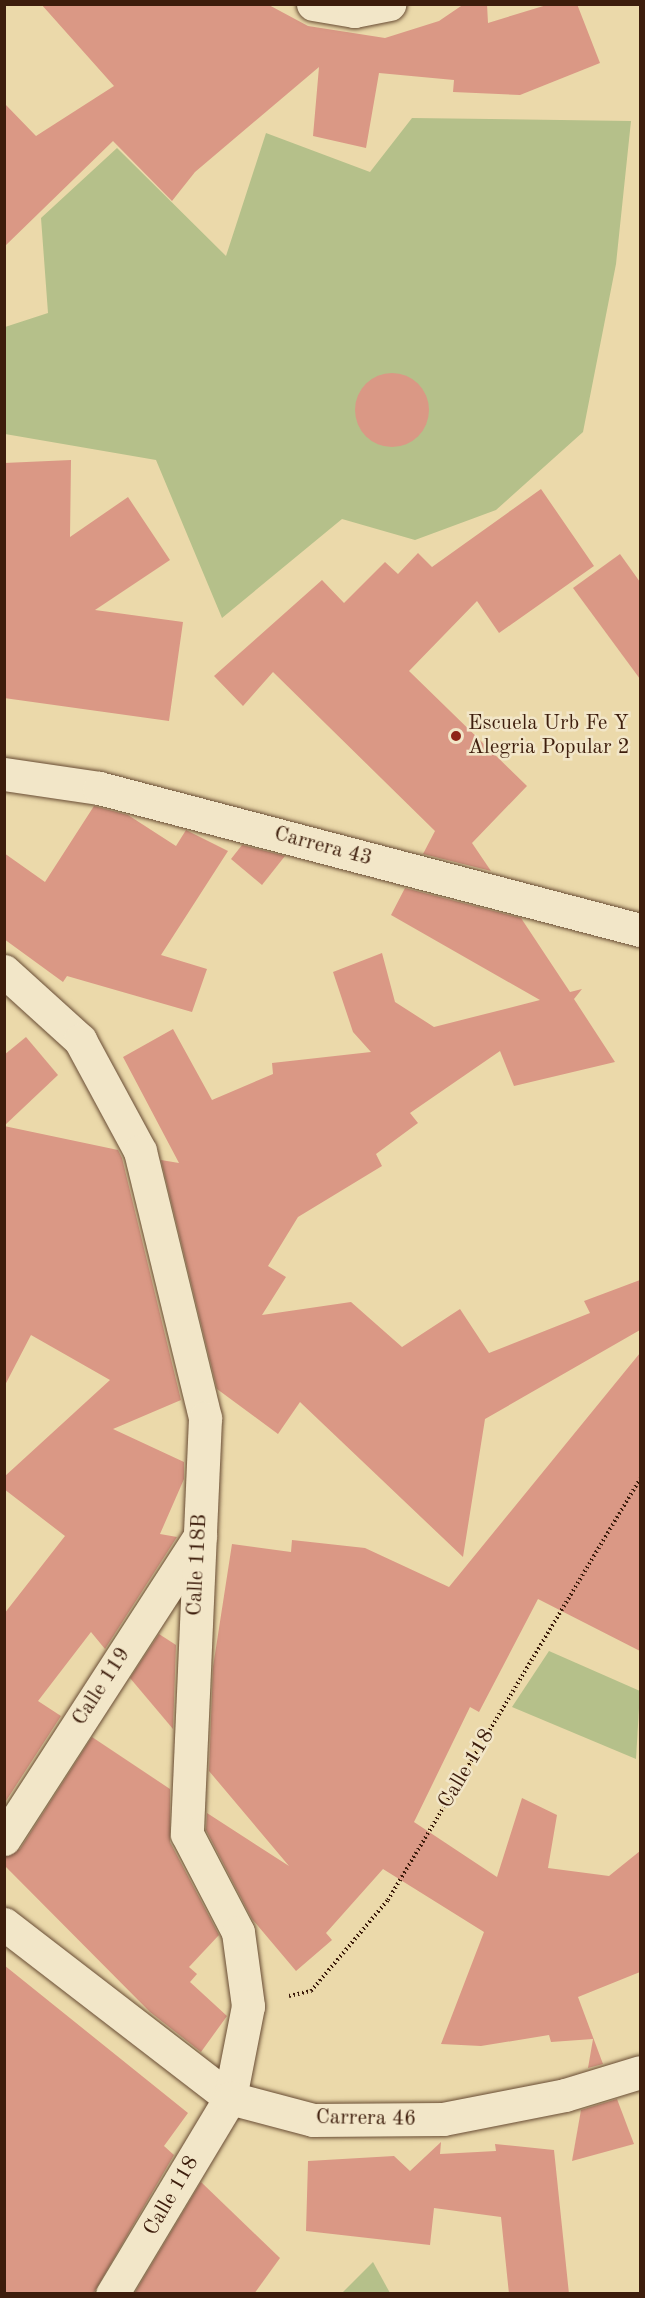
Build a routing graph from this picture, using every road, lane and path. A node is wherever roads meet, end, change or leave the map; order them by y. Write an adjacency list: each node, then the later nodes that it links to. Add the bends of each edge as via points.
1 (313, 4): 2 (street, via 354,10)
2 (389, 4)
3 (4, 774): 4 (street, Carrera 43, via 99,789)
4 (640, 930)
5 (4, 971): 7 (street, Calle 118B, via 80,1040 140,1151 205,1418)
6 (640, 1479): 10 (path, Calle 118, via 388,1900 311,1991)
7 (200, 1536): 8 (street, Calle 119); 10 (street, Calle 118B, via 187,1834 238,1932)
8 (4, 1839)
9 (4, 1924): 12 (street, Carrera 46)
10 (248, 2006): 12 (street, Calle 118B)
11 (640, 2072): 12 (street, Carrera 46, via 565,2095 442,2119 313,2120)
12 (230, 2098): 13 (street, Calle 118)
13 (112, 2294)

